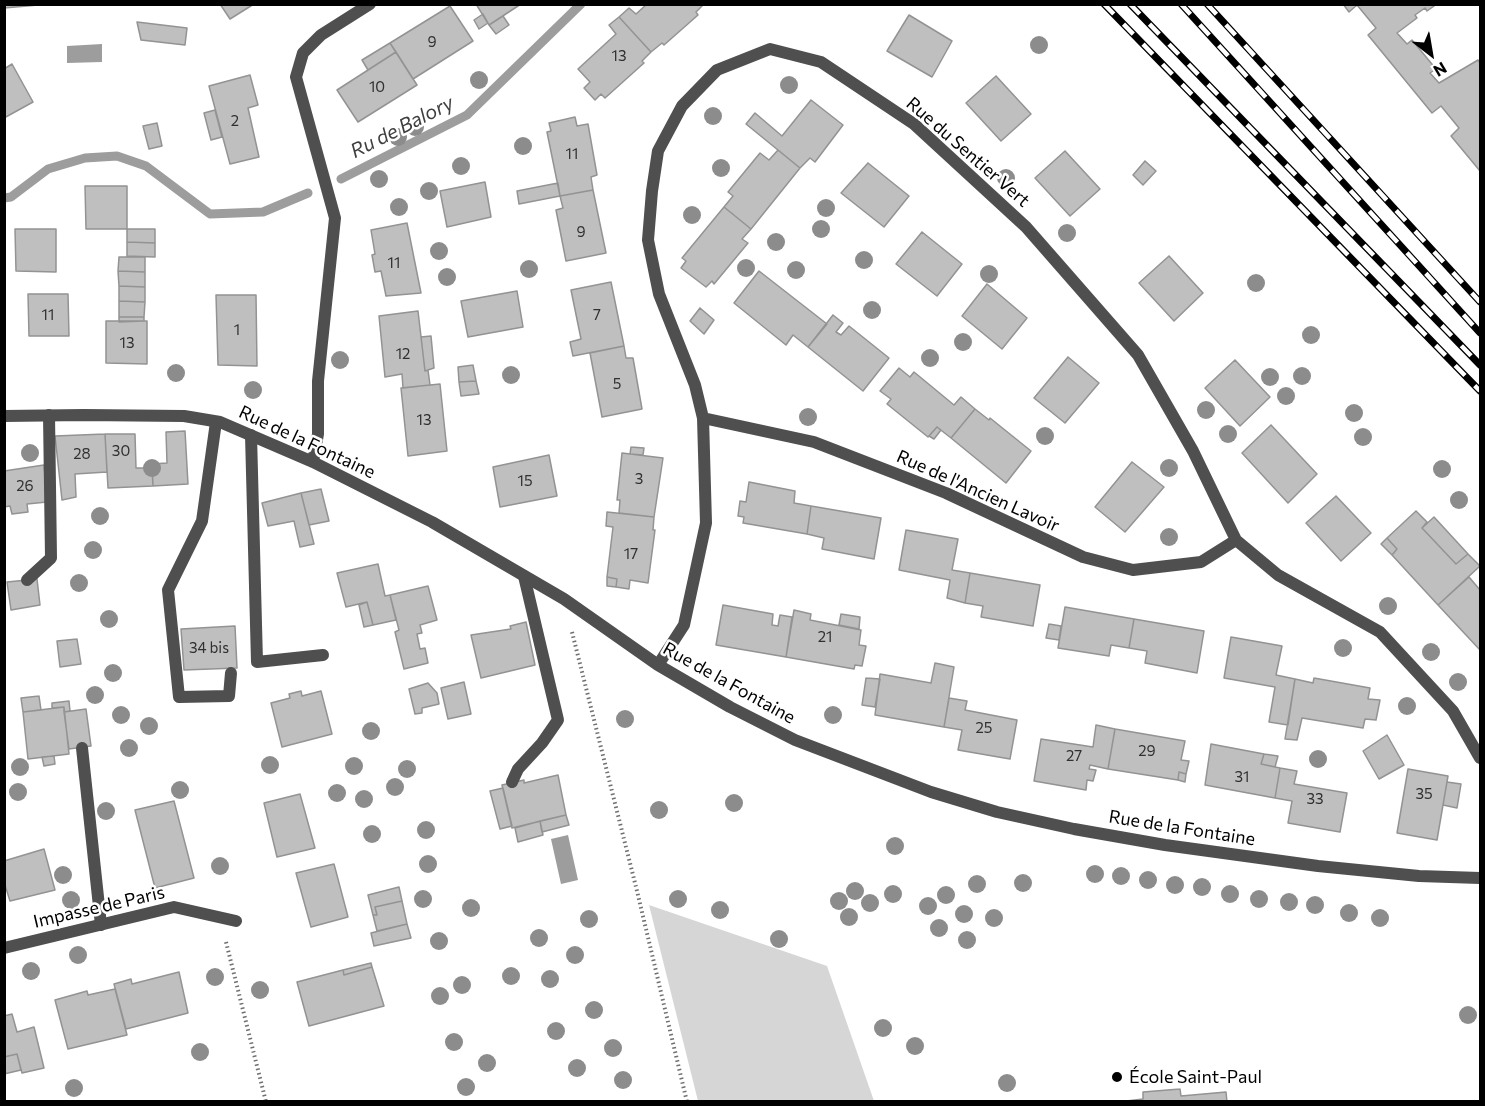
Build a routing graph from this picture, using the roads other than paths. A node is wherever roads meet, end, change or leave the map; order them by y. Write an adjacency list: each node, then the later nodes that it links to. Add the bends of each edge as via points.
1 (370, 4): 7 (street, via 321,35 303,54 297,77 335,218)
2 (49, 415): 3 (street, Rue de la Fontaine); 5 (street, Rue de la Fontaine, via 184,416); 10 (street, via 51,558)
3 (4, 416)
4 (703, 418): 8 (street, Rue de l'Ancien Lavoir, via 814,442 946,493 1083,557 1133,570 1201,562); 8 (street, Rue du Sentier Vert, via 695,385 659,294 648,240 658,151 682,106 717,70 770,49 821,63 914,124 1026,227 1138,355 1193,451); 12 (street, Rue du Sentier Vert, via 705,523 684,625)
5 (216, 422): 6 (street, Rue de la Fontaine); 13 (street, via 202,521 168,590 179,697 230,696)
6 (251, 435): 7 (street, Rue de la Fontaine); 11 (street, via 257,662)
7 (313, 462): 9 (street, Rue de la Fontaine, via 432,522)
8 (1236, 540): 15 (street, Rue du Sentier Vert, via 1278,575 1380,632 1453,711)
9 (524, 576): 12 (street, Rue de la Fontaine); 16 (street, via 558,720)
10 (27, 580)
11 (323, 655)
12 (658, 665): 17 (street, Rue de la Fontaine, via 795,740 931,792 997,812 1165,845 1318,866)
13 (231, 673)
14 (82, 748): 19 (street)
15 (1480, 758)
16 (512, 782)
17 (1480, 878)
18 (236, 921): 19 (street, Impasse de Paris, via 174,907)
19 (101, 925): 20 (street, Impasse de Paris)
20 (4, 948)

